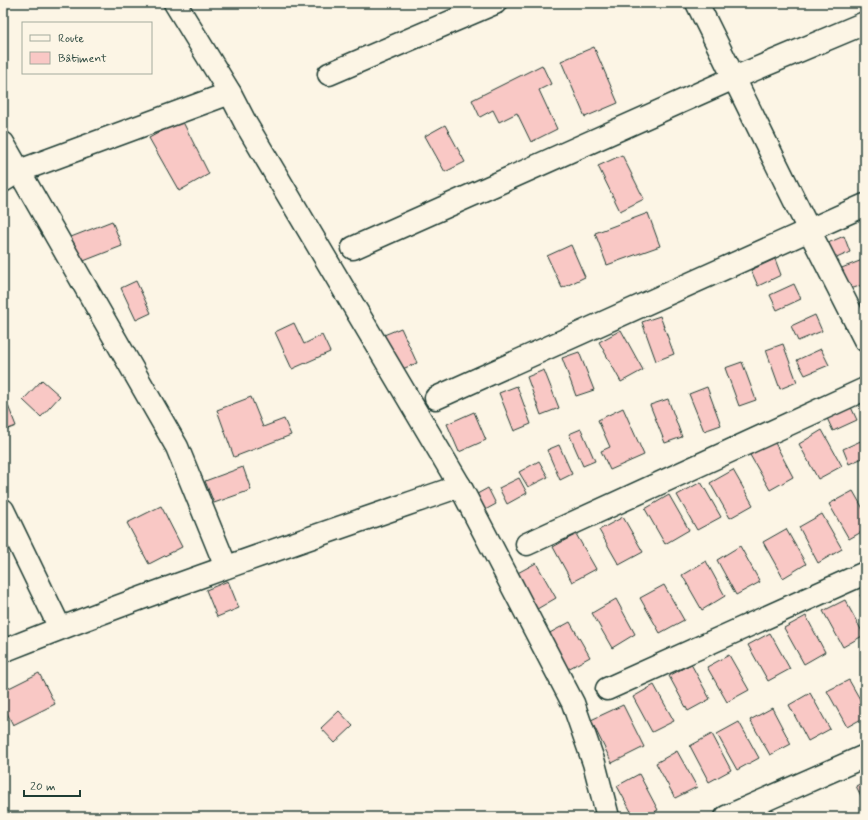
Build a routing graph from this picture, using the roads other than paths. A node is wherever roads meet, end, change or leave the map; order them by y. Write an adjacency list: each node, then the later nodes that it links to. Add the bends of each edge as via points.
1 (175, 3): 7 (street)
2 (495, 3): 5 (street)
3 (697, 3): 6 (street)
4 (865, 23): 6 (street)
5 (329, 74)
6 (734, 78): 11 (street); 12 (street)
7 (230, 93): 9 (street); 16 (street)
8 (3, 143): 9 (street)
9 (11, 176): 19 (street, via 177,447)
10 (865, 205): 11 (street)
11 (809, 230): 13 (street); 15 (street)
12 (353, 248)
13 (865, 340)
14 (865, 389): 18 (street)
15 (436, 398)
16 (460, 486): 19 (street); 25 (street, via 573,703 594,763)
17 (3, 510): 21 (street)
18 (527, 544)
19 (226, 567): 21 (street)
20 (865, 573): 23 (street)
21 (60, 628): 22 (street)
22 (3, 651)
23 (607, 689)
24 (865, 756): 26 (street)
25 (608, 817)
26 (726, 817)

